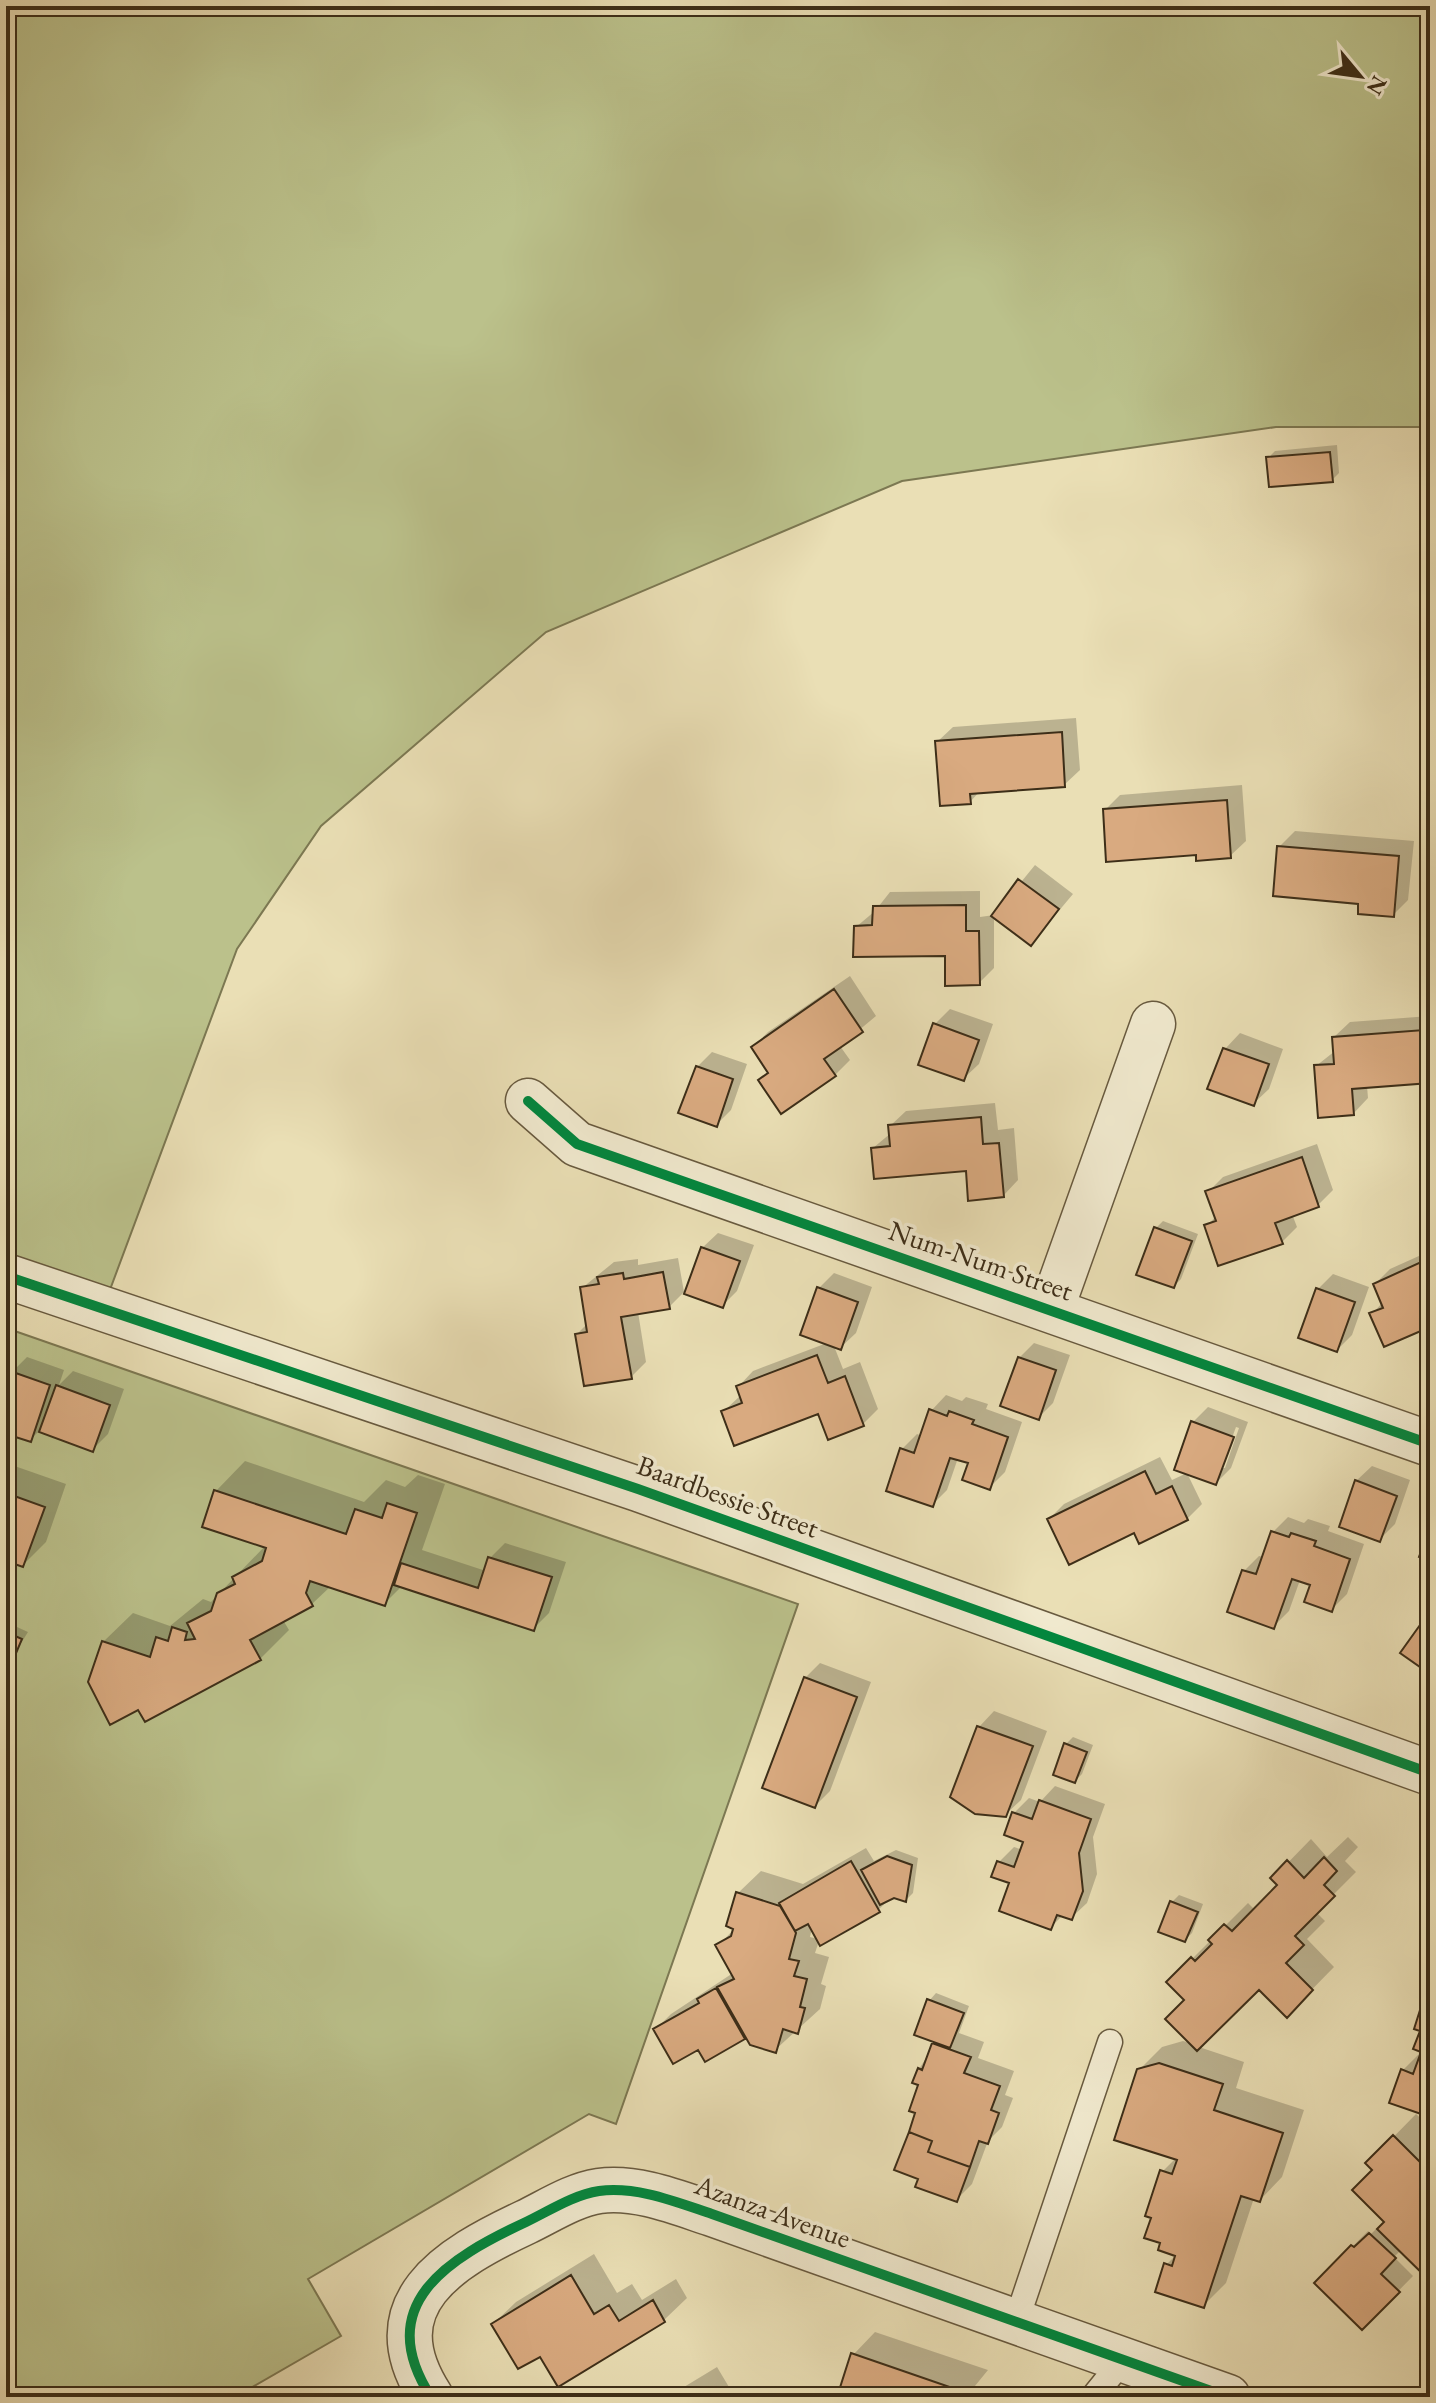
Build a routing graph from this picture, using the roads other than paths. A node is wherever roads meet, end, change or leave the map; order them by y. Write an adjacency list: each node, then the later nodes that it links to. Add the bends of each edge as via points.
1 (1153, 1024): 4 (street)
2 (528, 1101): 4 (street, Num-Num Street, via 577,1144)
3 (6, 1276): 6 (street, Baardbessie Street, via 638,1489)
4 (1051, 1310): 5 (street, Num-Num Street)
5 (1430, 1444)
6 (1430, 1773)
7 (1110, 2042): 8 (lane)
8 (1016, 2322): 9 (street, Azanza Avenue); 10 (street, Azanza Avenue, via 682,2204 619,2190 597,2191 500,2234 423,2289 408,2343)
9 (1123, 2360): 11 (lane); 12 (street, Azanza Avenue)
10 (431, 2397)
11 (1093, 2397)
12 (1228, 2397)

